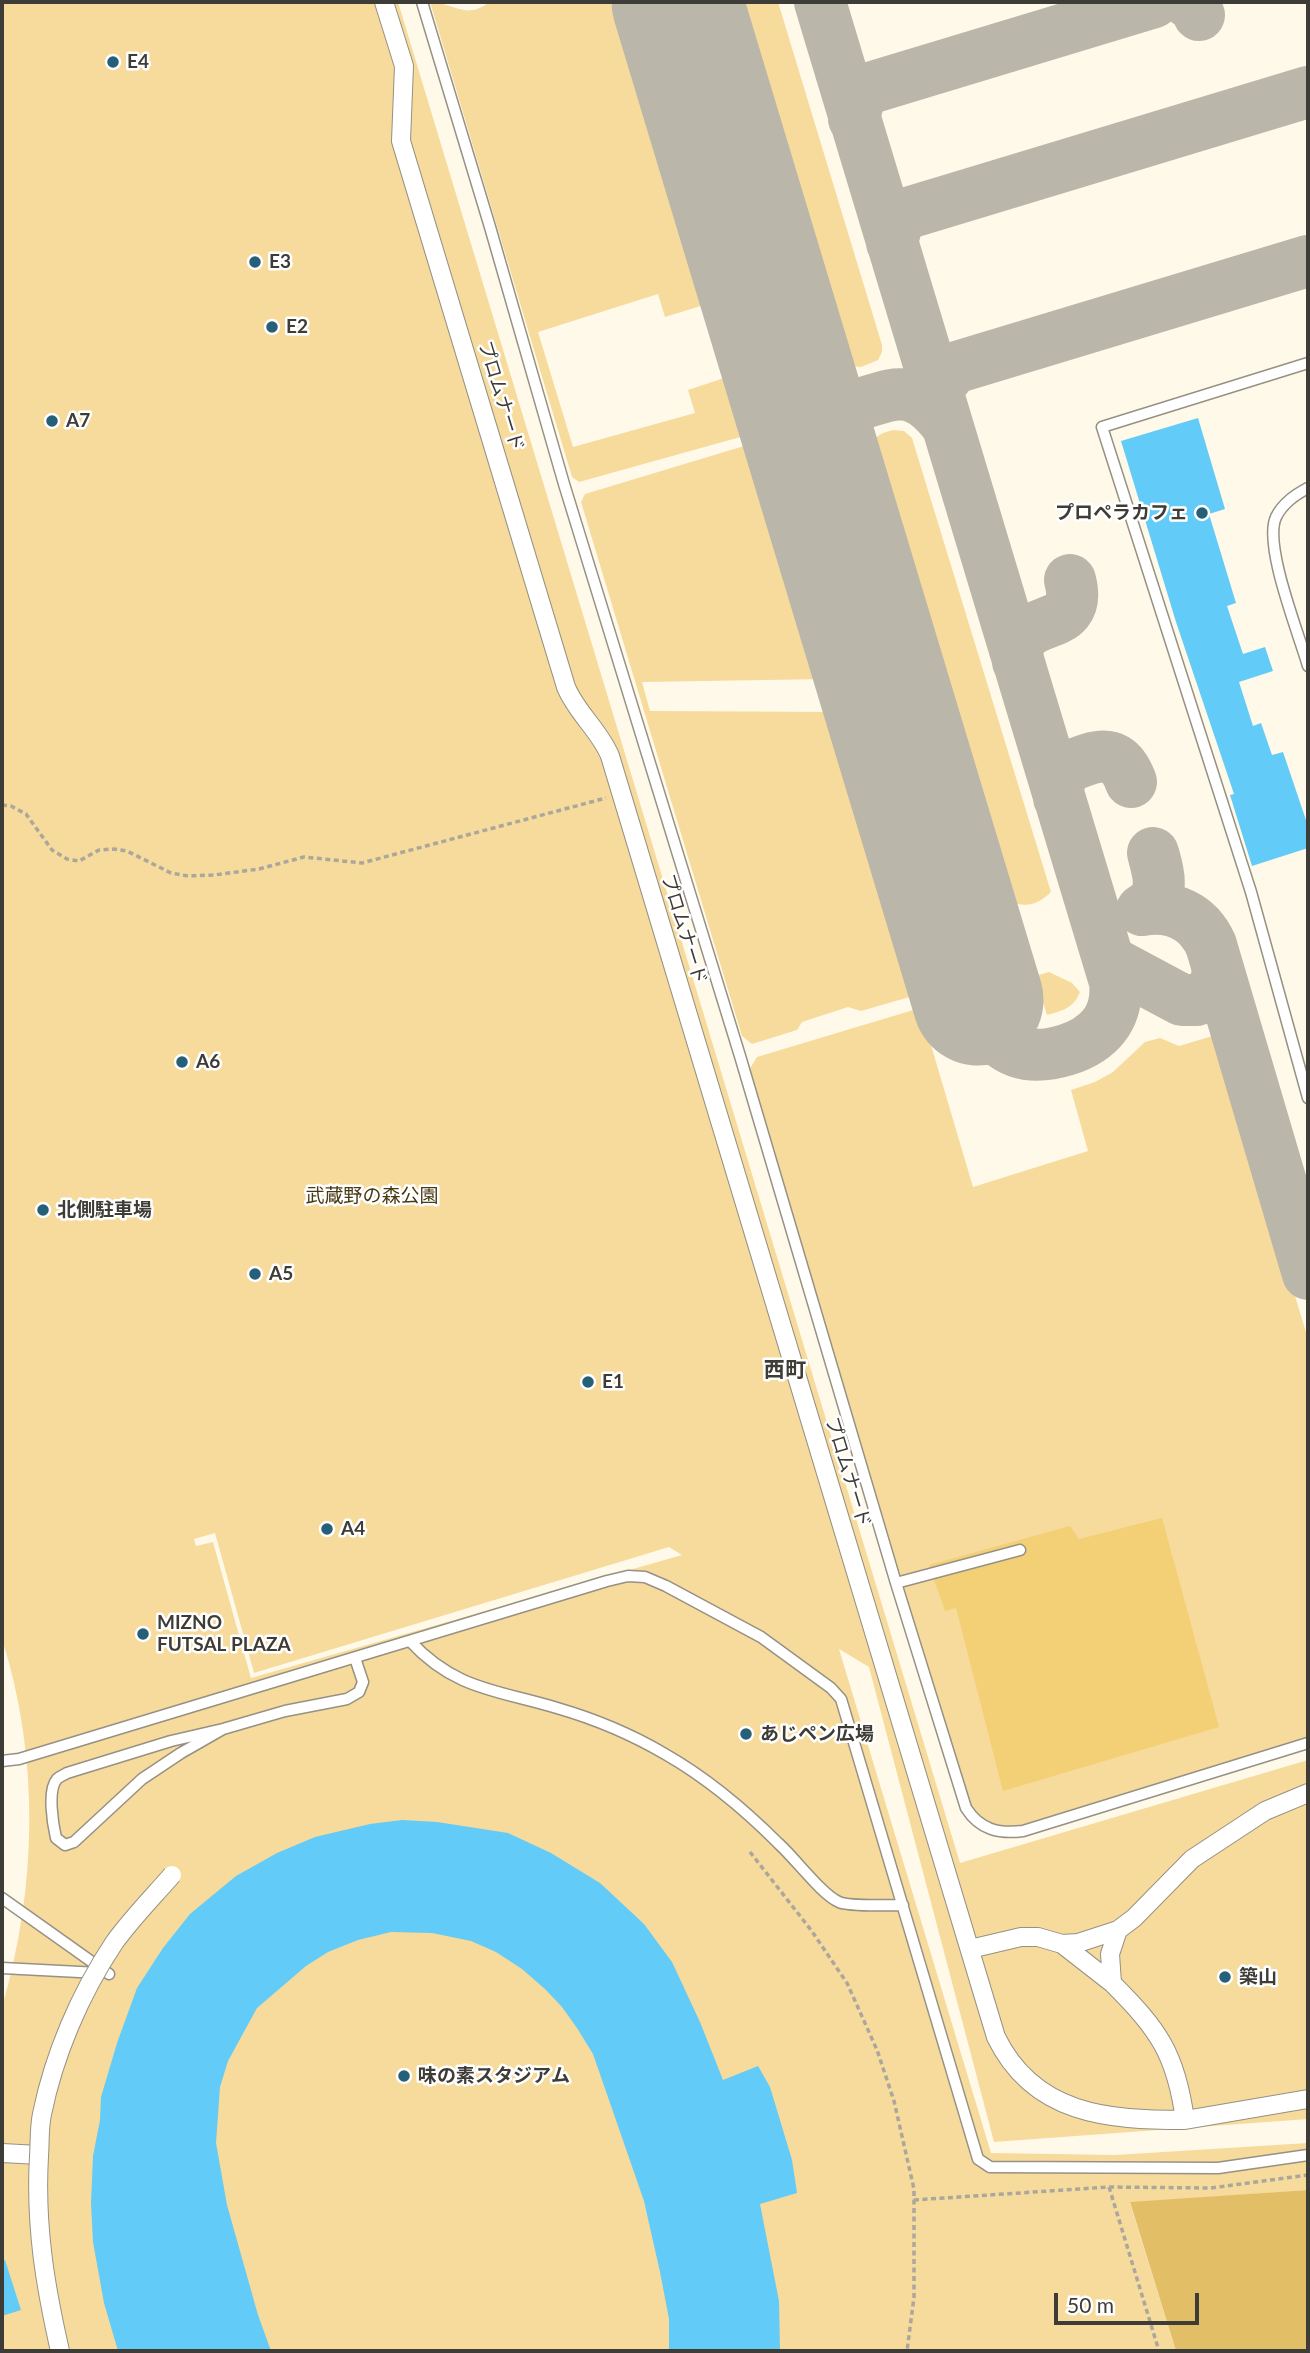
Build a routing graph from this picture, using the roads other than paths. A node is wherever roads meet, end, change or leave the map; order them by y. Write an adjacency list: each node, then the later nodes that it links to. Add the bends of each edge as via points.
1 (384, 2): 20 (street, プロムナード, via 404,66 401,141 566,687 607,750 621,794)
2 (422, 2): 8 (lane)
3 (1308, 363): 6 (lane, via 1102,427 1251,892)
4 (1308, 488): 5 (lane, via 1281,510 1272,537)
5 (1308, 666)
6 (1308, 1098)
7 (1020, 1550): 8 (lane)
8 (896, 1583): 12 (lane, via 967,1808 991,1830 1023,1831)
9 (410, 1641): 10 (lane); 17 (lane, via 424,1657 465,1682 586,1716 664,1753 760,1825 826,1894 841,1903); 17 (lane, via 617,1578 645,1577 666,1586 761,1637 841,1699)
10 (355, 1658): 11 (lane, via 363,1682 359,1692 347,1699 285,1710); 13 (lane)
11 (223, 1729): 11 (lane, via 142,1779 74,1842 65,1844 56,1838 52,1788 57,1779 171,1741)
12 (1308, 1743)
13 (2, 1761)
14 (1308, 1793): 18 (street, via 1265,1811 1192,1859)
15 (172, 1874): 26 (street, bridge, via 114,1942 69,2025 42,2116)
16 (2, 1898): 21 (lane, via 109,1974)
17 (903, 1905): 27 (lane, via 978,2159 990,2167 1218,2168)
18 (1118, 1930): 19 (street, via 1092,1941); 22 (street, via 1110,1954)
19 (1062, 1944): 20 (street, via 1021,1937); 22 (street)
20 (970, 1949): 24 (street, プロムナード, via 996,2037 1030,2083 1058,2102 1088,2112 1132,2120)
21 (2, 1968)
22 (1112, 1983): 24 (street, via 1165,2045 1178,2079)
23 (1308, 2099): 24 (street, プロムナード)
24 (1185, 2120)
25 (2, 2153): 26 (street)
26 (39, 2155): 28 (street, bridge, via 39,2237)
27 (1308, 2155)
28 (55, 2350)

